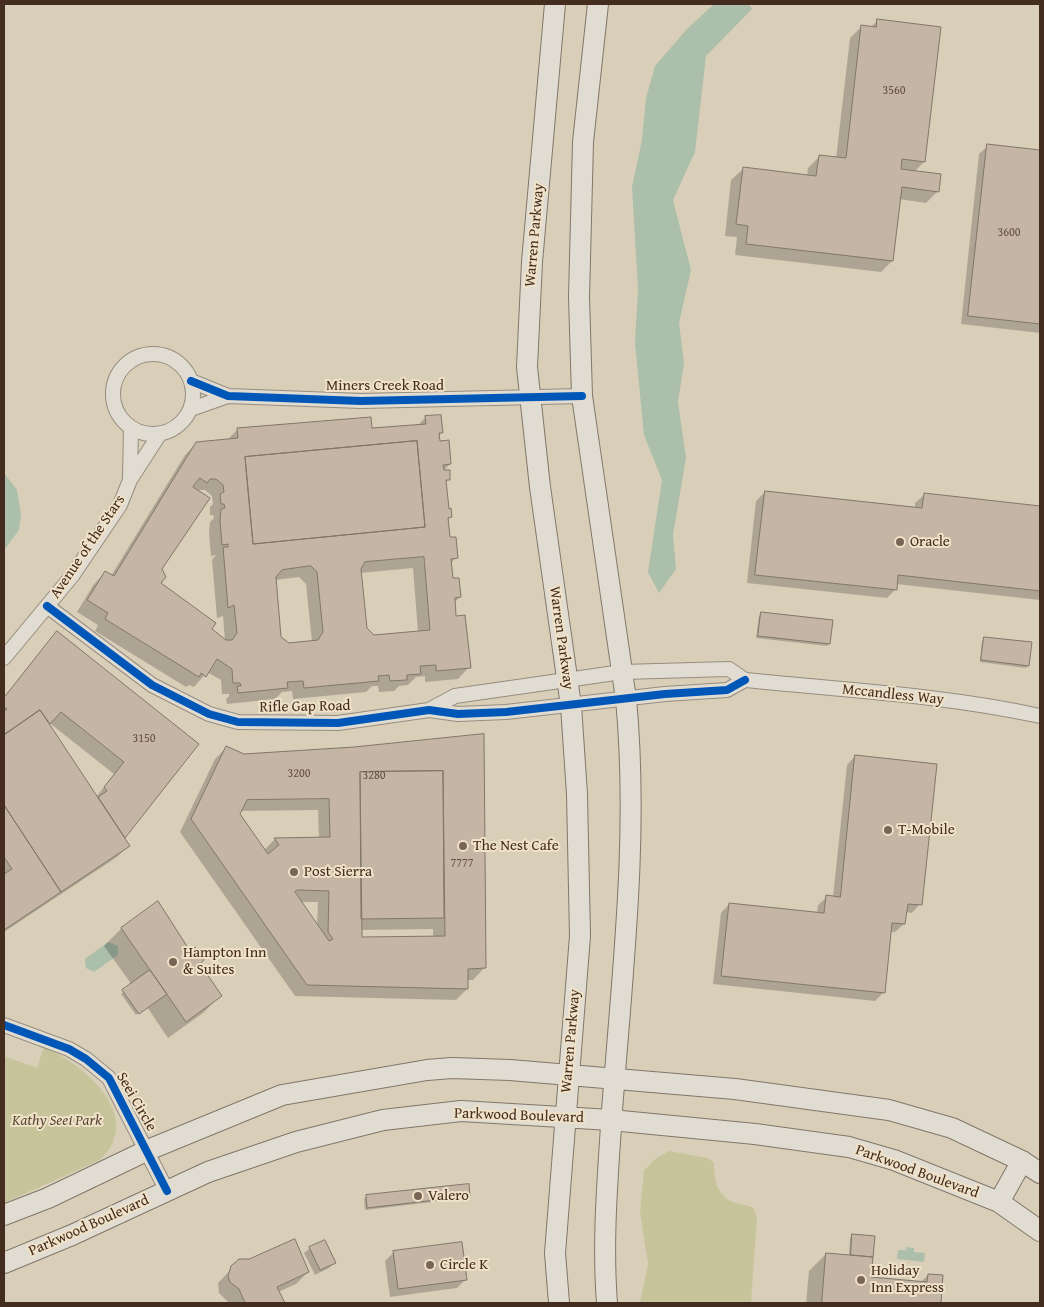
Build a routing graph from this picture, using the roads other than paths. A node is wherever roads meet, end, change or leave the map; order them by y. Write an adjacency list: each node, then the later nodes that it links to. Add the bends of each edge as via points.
1 (555, 4): 6 (main road, Warren Parkway, via 532,262)
2 (598, 4): 5 (main road, via 583,142 579,298)
3 (191, 381): 4 (street, Miners Creek Road); 7 (street, via 193,395); 8 (street, via 177,362 167,356 144,354 123,366 114,382 112,399 122,421)
4 (228, 396): 6 (street, Miners Creek Road, via 362,401); 7 (street, Miners Creek Road)
5 (582, 396): 6 (street, Miners Creek Road); 13 (main road)
6 (528, 398): 14 (main road, Warren Parkway)
7 (190, 408): 9 (street, via 183,421 172,430)
8 (131, 428): 9 (street, via 149,435); 10 (street, Avenue of the Stars)
9 (159, 434): 10 (street, Avenue of the Stars)
10 (130, 480): 11 (street, Avenue of the Stars, via 120,505 72,576)
11 (47, 606): 12 (street, Avenue of the Stars); 18 (street, Rifle Gap Road, via 152,685 209,714 238,722 338,723)
12 (4, 658)
13 (622, 672): 14 (street, Rifle Gap Road); 15 (street, Mccandless Way, via 728,669); 16 (main road)
14 (567, 680): 17 (main road, Warren Parkway); 18 (street, Rifle Gap Road, via 454,696)
15 (745, 680): 16 (street, Mccandless Way, via 727,690); 19 (street, Mccandless Way, via 895,693)
16 (626, 699): 17 (street, Rifle Gap Road); 22 (main road, via 631,832)
17 (571, 706): 18 (street, Rifle Gap Road, via 458,714); 21 (main road, Warren Parkway, via 577,794 580,936)
18 (429, 710)
19 (1040, 716)
20 (4, 1025): 25 (street, Seei Circle, via 69,1050 109,1078)
21 (568, 1074): 22 (main road); 23 (main road, Warren Parkway); 25 (main road, via 452,1068 282,1096)
22 (614, 1078): 24 (main road); 26 (main road, via 789,1095 889,1110 952,1128)
23 (565, 1117): 24 (main road, Parkwood Boulevard); 28 (main road, Parkwood Boulevard, via 462,1111 383,1120 296,1142 208,1172); 33 (main road, Warren Parkway, via 556,1253)
24 (611, 1120): 29 (main road, Parkwood Boulevard, via 849,1147 894,1160); 34 (main road, via 605,1232)
25 (148, 1150): 28 (street, Seei Circle); 30 (main road, via 48,1198)
26 (1022, 1161): 27 (main road); 29 (main road)
27 (1040, 1173)
28 (167, 1191): 32 (main road, Parkwood Boulevard)
29 (999, 1202): 31 (main road, Parkwood Boulevard)
30 (4, 1215)
31 (1040, 1231)
32 (4, 1263)
33 (559, 1303)
34 (607, 1303)

